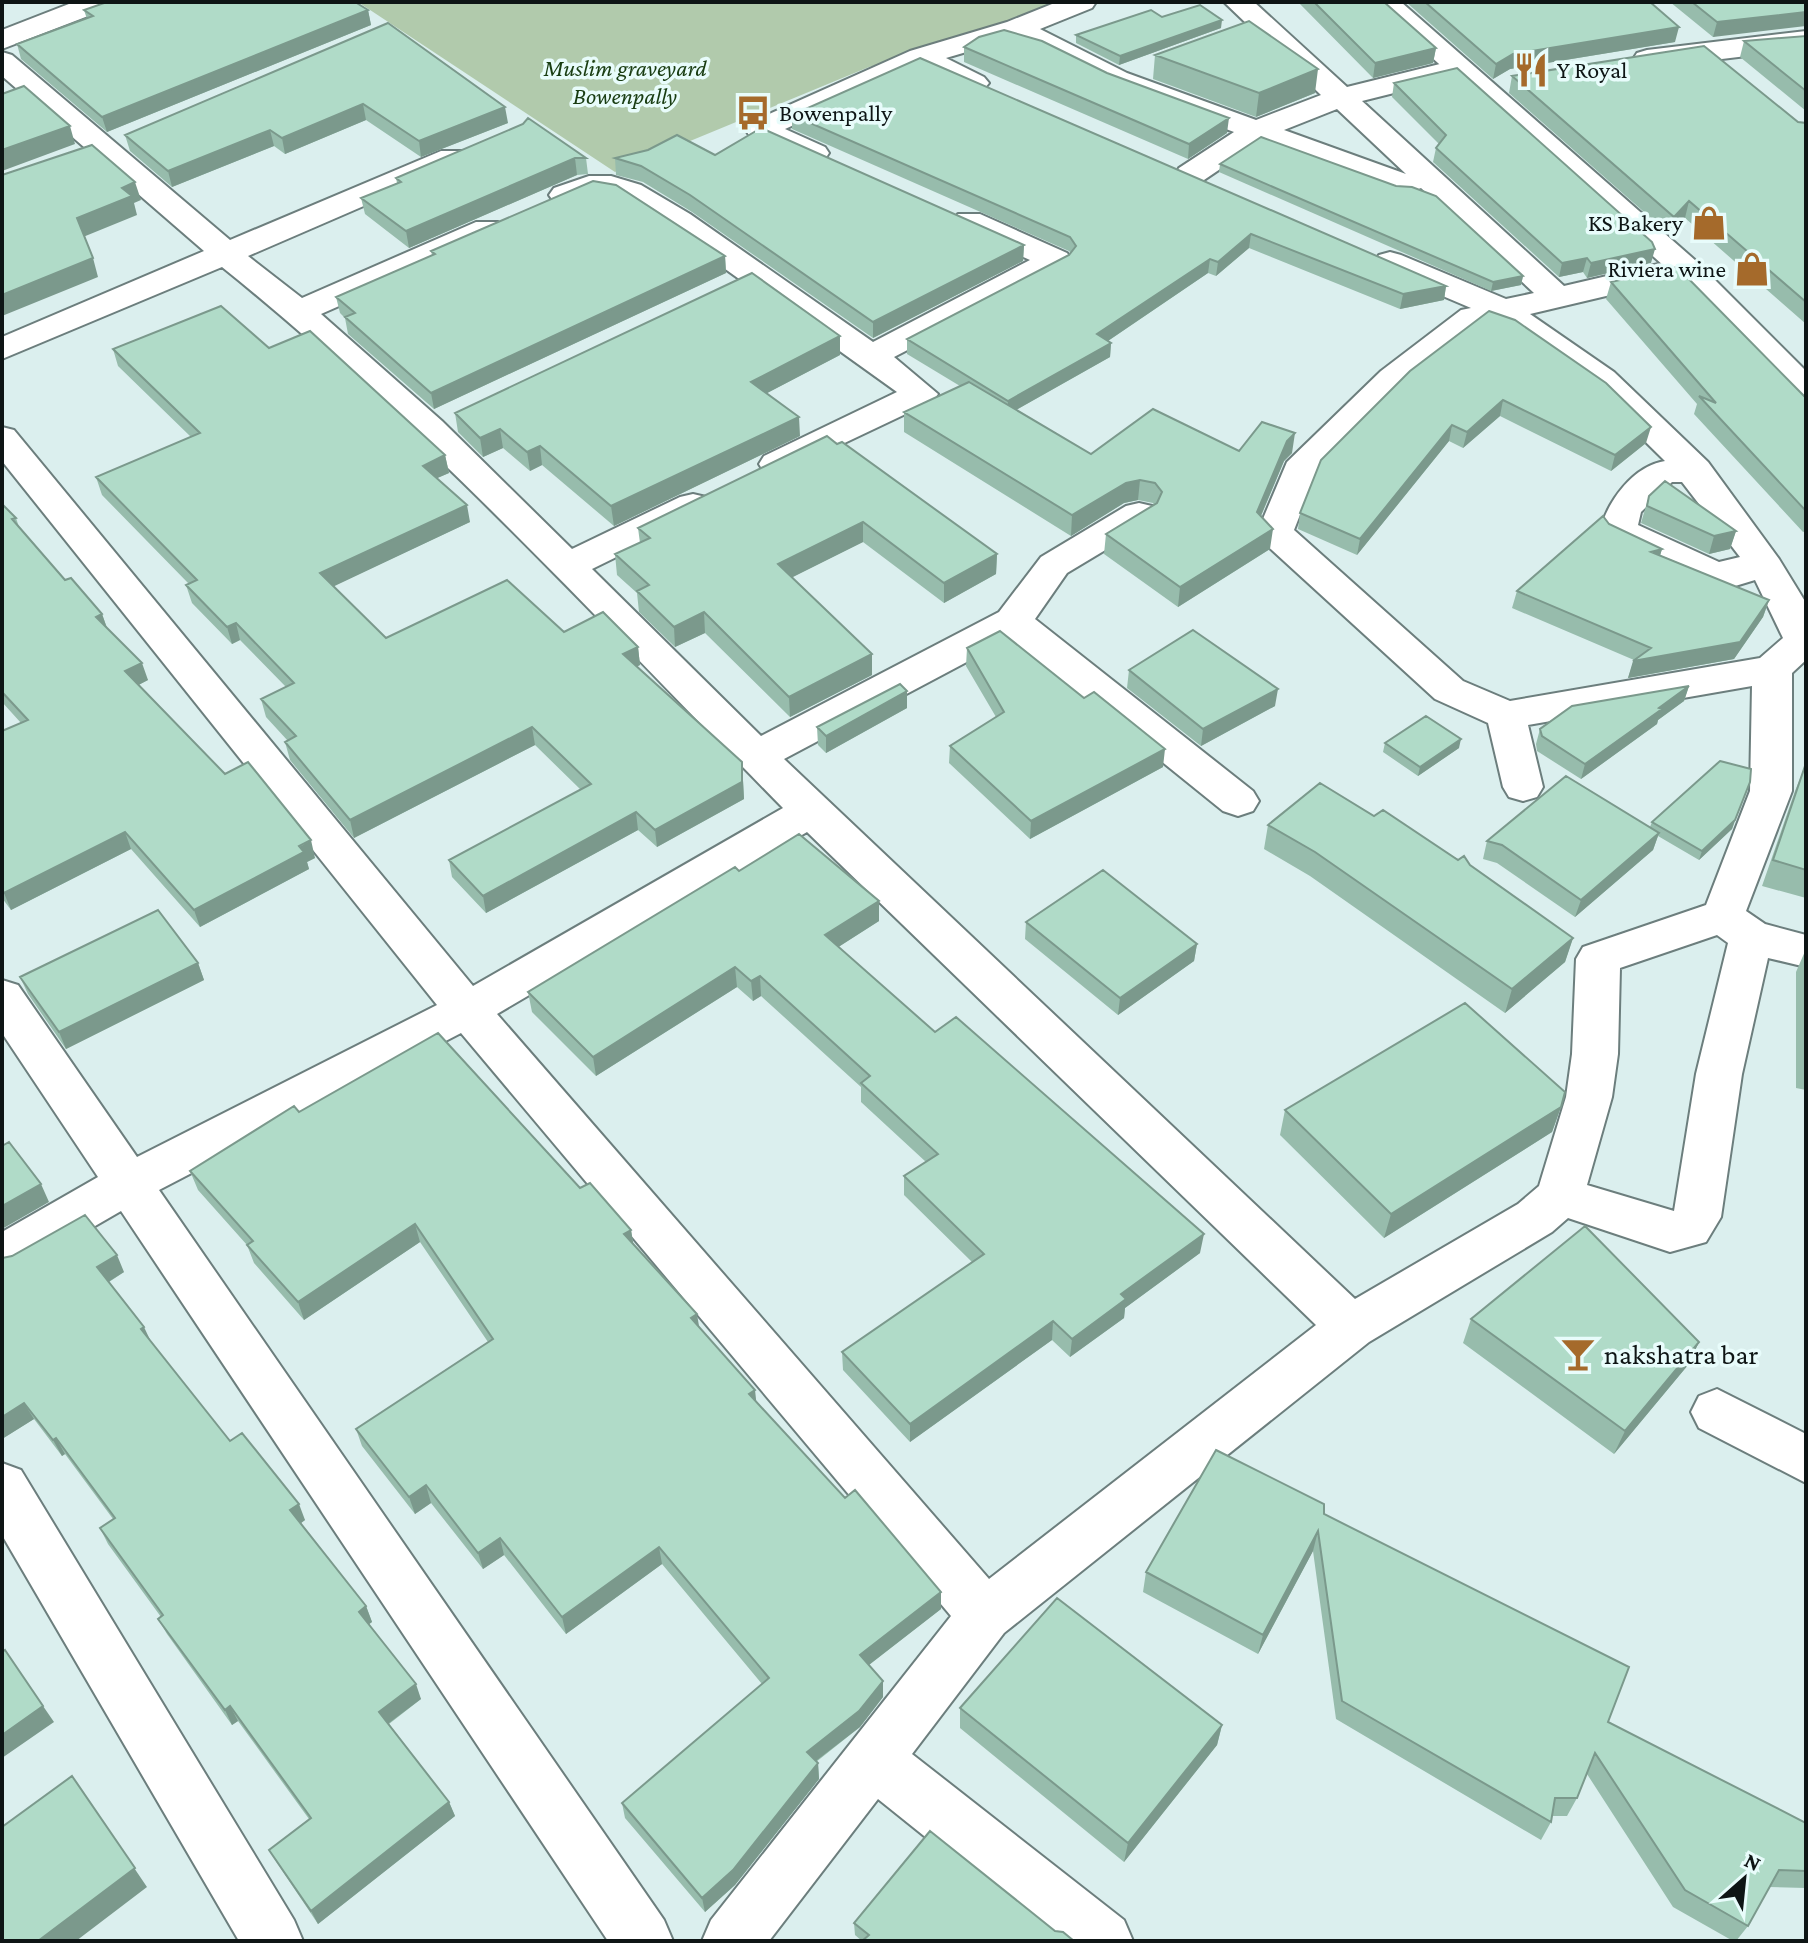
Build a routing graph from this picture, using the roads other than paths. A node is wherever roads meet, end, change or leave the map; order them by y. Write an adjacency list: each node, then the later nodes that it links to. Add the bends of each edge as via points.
1 (99, 2): 10 (main road)
2 (1082, 2): 7 (main road)
3 (1238, 2): 6 (main road)
4 (1384, 2): 17 (main road)
5 (1416, 2): 37 (main road)
6 (1265, 25): 9 (main road); 21 (main road)
7 (1017, 28): 13 (main road); 19 (main road)
8 (1683, 30): 12 (main road)
9 (1235, 36)
10 (2, 40)
11 (1806, 40): 12 (main road)
12 (1706, 49): 16 (main road); 18 (main road)
13 (920, 57): 20 (main road); 25 (main road, via 760,129)
14 (2, 61): 31 (main road)
15 (1161, 62): 19 (main road)
16 (1616, 64)
17 (1463, 68): 21 (main road); 32 (main road)
18 (1739, 76)
19 (1117, 79): 22 (main road)
20 (1008, 97)
21 (1342, 97): 22 (main road); 33 (main road)
22 (1257, 130): 26 (main road); 27 (main road)
23 (484, 144): 31 (main road)
24 (1148, 157): 26 (main road)
25 (849, 168)
26 (1190, 175): 28 (main road)
27 (1407, 185)
28 (1232, 193)
29 (945, 211): 38 (main road, via 1056,260)
30 (1358, 248): 34 (main road)
31 (224, 252): 35 (main road); 36 (main road)
32 (1685, 268): 33 (main road); 39 (main road)
33 (1556, 296): 34 (main road)
34 (1499, 309): 41 (main road, via 1580,362 1651,421); 48 (main road, via 1473,317 1393,378 1300,470 1275,533 1449,690)
35 (299, 312): 38 (main road, via 589,185 611,185 679,221 742,281); 43 (main road, via 444,421)
36 (2, 349)
37 (1806, 350)
38 (871, 356): 43 (main road, via 921,394)
39 (1806, 390)
40 (2, 438): 56 (main road)
41 (1695, 470): 44 (main road); 44 (main road, via 1662,472 1624,508 1618,530 1722,578 1733,570)
42 (1139, 514): 46 (main road, via 1054,565)
43 (569, 565): 49 (main road)
44 (1766, 567): 45 (main road)
45 (1801, 615): 47 (main road, via 1803,641)
46 (1013, 621): 49 (main road); 51 (main road)
47 (1772, 669): 48 (main road); 53 (main road, via 1771,791)
48 (1506, 715): 50 (main road)
49 (758, 755): 52 (main road)
50 (1523, 787)
51 (1238, 801)
52 (811, 811): 56 (main road); 60 (main road)
53 (1737, 926): 54 (main road); 58 (main road, via 1585,950 1595,1054 1589,1097); 58 (main road, via 1697,1217 1689,1228 1670,1232)
54 (1806, 951)
55 (2, 997): 57 (main road)
56 (467, 1010): 57 (main road); 64 (main road)
57 (129, 1183): 59 (main road); 67 (main road)
58 (1560, 1196): 60 (main road, via 1535,1218)
59 (2, 1256)
60 (1351, 1327): 64 (main road)
61 (1717, 1412): 62 (main road)
62 (1806, 1460)
63 (2, 1487): 66 (main road)
64 (985, 1615): 65 (main road)
65 (873, 1759): 68 (main road); 69 (main road)
66 (273, 1941)
67 (643, 1941)
68 (732, 1941)
69 (1103, 1941)

